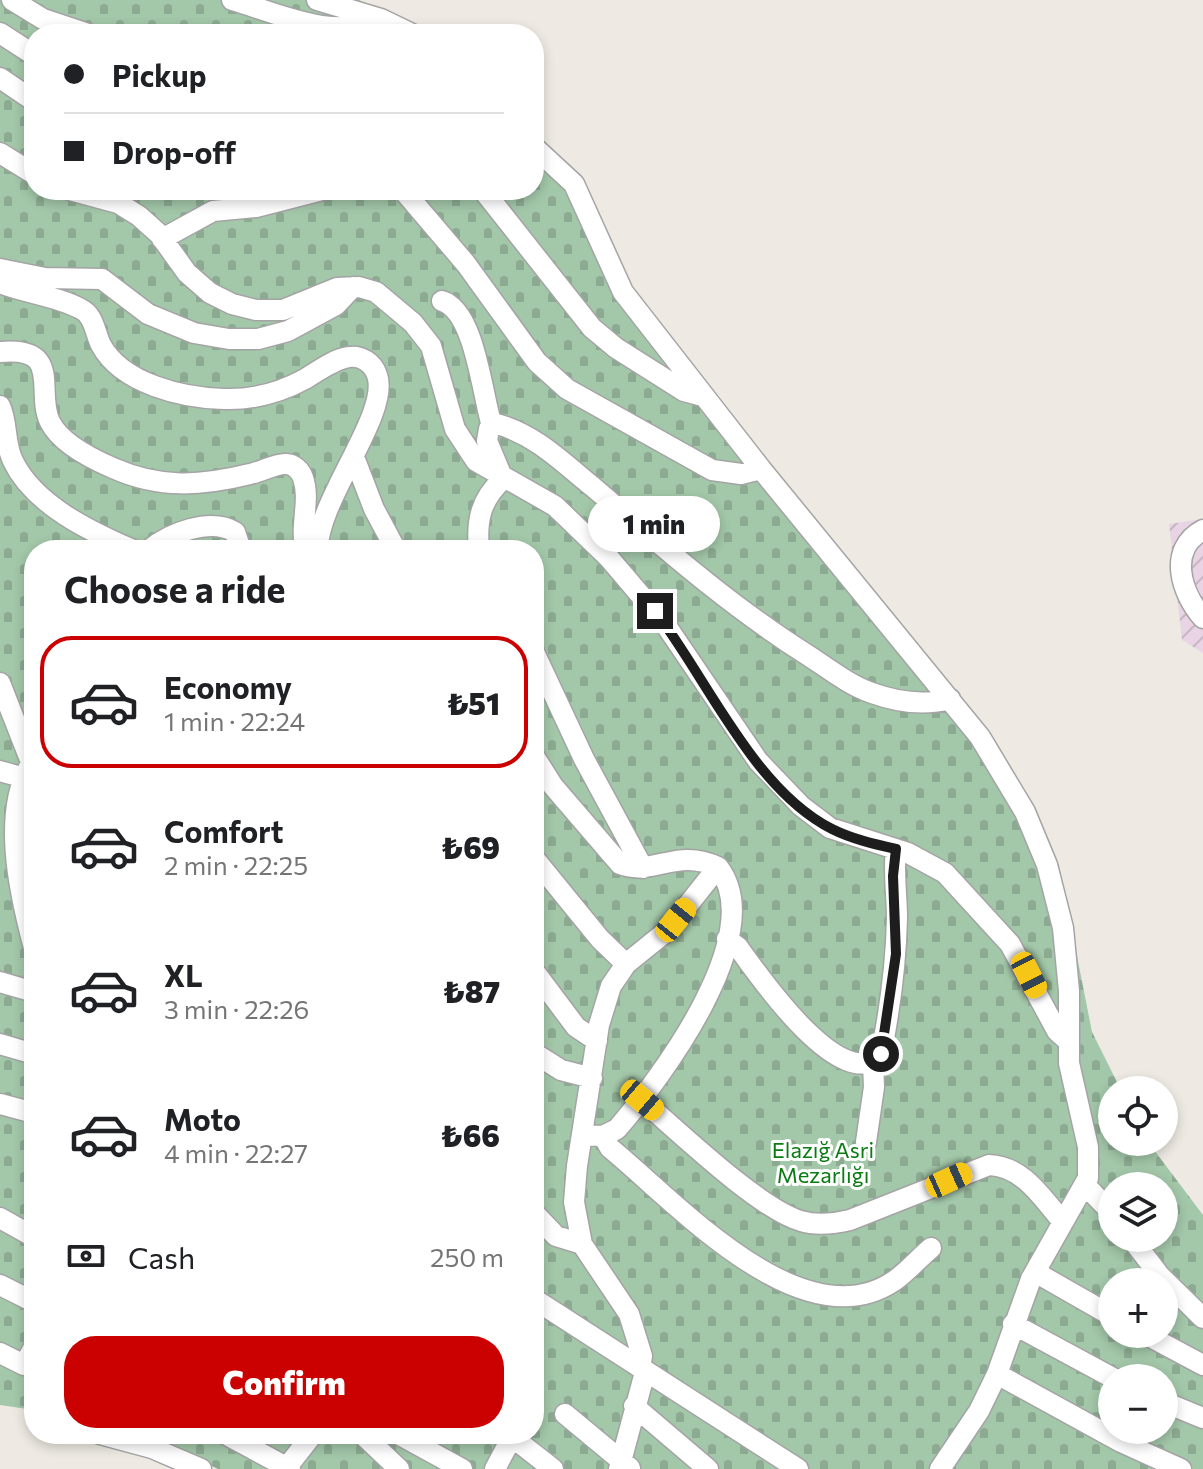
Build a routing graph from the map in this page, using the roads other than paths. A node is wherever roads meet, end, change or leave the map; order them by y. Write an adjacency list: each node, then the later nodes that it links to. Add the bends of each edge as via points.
1 (12, 0): 5 (street)
2 (232, 0): 6 (street)
3 (317, 0): 4 (street)
4 (381, 19): 7 (street); 8 (street)
5 (58, 24)
6 (315, 24)
7 (366, 24)
8 (391, 24)
9 (0, 33): 10 (street)
10 (24, 49)
11 (0, 78): 12 (street)
12 (24, 94)
13 (0, 153): 15 (street)
14 (544, 156): 28 (street, via 574,184 623,292)
15 (24, 168)
16 (107, 200): 22 (street, via 139,216)
17 (227, 200): 22 (street)
18 (232, 200): 19 (street, via 256,207)
19 (283, 200)
20 (411, 200): 32 (street, via 537,362 567,389 712,470 741,474)
21 (491, 200): 28 (street, via 592,328 684,391)
22 (162, 239): 25 (street, via 200,285 243,308 296,307 337,288)
23 (0, 269): 25 (street, via 45,278 102,279 148,314 194,333 229,339 288,331 336,305)
24 (0, 283): 31 (street, via 80,308 120,368 194,395 255,397 286,388 346,357 366,361 376,371 379,386)
25 (353, 287): 33 (street, via 376,292 420,329 435,356 461,441 476,461)
26 (442, 301): 30 (street, via 458,311 470,338)
27 (0, 352): 38 (street, via 37,361 45,373 46,407 55,430 116,469 146,480 188,485 285,464 297,469 304,482)
28 (703, 396): 32 (street)
29 (0, 406): 35 (street, via 7,446 28,484 80,523)
30 (492, 426): 33 (street, via 487,441); 45 (street, via 515,430 554,453 695,575 767,630 854,685 903,701)
31 (354, 457): 39 (street, via 323,515); 40 (street)
32 (761, 469): 45 (street)
33 (503, 479): 41 (street, via 488,493 481,510); 54 (street, via 555,506 627,577 758,761 786,792 830,828)
34 (1203, 530): 42 (street, via 1193,535 1182,554 1181,570 1182,589)
35 (113, 540)
36 (166, 540): 37 (street, via 215,525 235,532)
37 (238, 540)
38 (303, 540)
39 (319, 540)
40 (391, 540)
41 (480, 540)
42 (1203, 618)
43 (544, 673): 56 (street)
44 (3, 694): 46 (street)
45 (950, 699): 66 (street, via 1012,788 1047,865 1067,961)
46 (24, 752)
47 (24, 767): 48 (street)
48 (0, 771)
49 (544, 772): 56 (street, via 620,864)
50 (24, 781): 51 (street)
51 (13, 813): 52 (street); 53 (street)
52 (24, 816)
53 (6, 840): 58 (street)
54 (896, 849): 66 (street, via 945,873 999,931 1025,967 1057,1031); 70 (street, via 896,954 881,1054)
55 (718, 867): 56 (street, via 682,858); 60 (street, via 733,894); 61 (street, via 659,939)
56 (643, 868)
57 (544, 870): 61 (street)
58 (18, 896): 59 (street)
59 (24, 916)
60 (727, 939): 70 (street, via 827,1050 855,1065); 72 (street, via 686,1038)
61 (626, 964): 65 (street, via 608,993)
62 (0, 982): 64 (street)
63 (544, 984): 65 (street, via 576,1027)
64 (24, 989)
65 (597, 1041): 71 (street)
66 (1068, 1041): 77 (street, via 1071,1085 1088,1147)
67 (0, 1044): 68 (street)
68 (24, 1051)
69 (544, 1059): 71 (street)
70 (873, 1062): 76 (street)
71 (592, 1078): 75 (street)
72 (642, 1100): 75 (street, via 617,1129); 80 (street, via 748,1188 803,1221 850,1220 989,1165 1022,1176)
73 (0, 1104): 74 (street)
74 (24, 1110)
75 (593, 1136): 83 (street, via 574,1202); 84 (street, via 730,1249 803,1291 832,1296 871,1291 895,1280)
76 (866, 1142)
77 (1086, 1186): 78 (street); 80 (street)
78 (1098, 1198)
79 (0, 1218): 82 (street)
80 (1063, 1222): 86 (street)
81 (544, 1223): 83 (street, via 556,1236)
82 (24, 1231)
83 (582, 1244): 97 (street, via 629,1314)
84 (931, 1248)
85 (1142, 1252): 91 (street)
86 (1035, 1272): 90 (street); 92 (street)
87 (0, 1285): 88 (street)
88 (24, 1297)
89 (544, 1306): 97 (street)
90 (1098, 1308)
91 (1203, 1318)
92 (1013, 1324): 98 (street); 99 (street)
93 (1171, 1348): 96 (street)
94 (0, 1353): 95 (street)
95 (24, 1365)
96 (1203, 1365)
97 (642, 1370): 100 (street); 119 (street)
98 (1098, 1370)
99 (997, 1374): 120 (street); 121 (street)
100 (634, 1406): 111 (street); 118 (street)
101 (1178, 1408): 103 (street)
102 (565, 1414): 111 (street)
103 (1203, 1418)
104 (137, 1444): 113 (street)
105 (244, 1444): 112 (street)
106 (305, 1444): 112 (street)
107 (373, 1444): 114 (street)
108 (416, 1444): 115 (street)
109 (508, 1444): 116 (street)
110 (521, 1444): 117 (street)
111 (624, 1466)
112 (288, 1468)
113 (201, 1469)
114 (399, 1469)
115 (462, 1469)
116 (495, 1469)
117 (553, 1469)
118 (708, 1469)
119 (798, 1469)
120 (940, 1469)
121 (1181, 1469)

